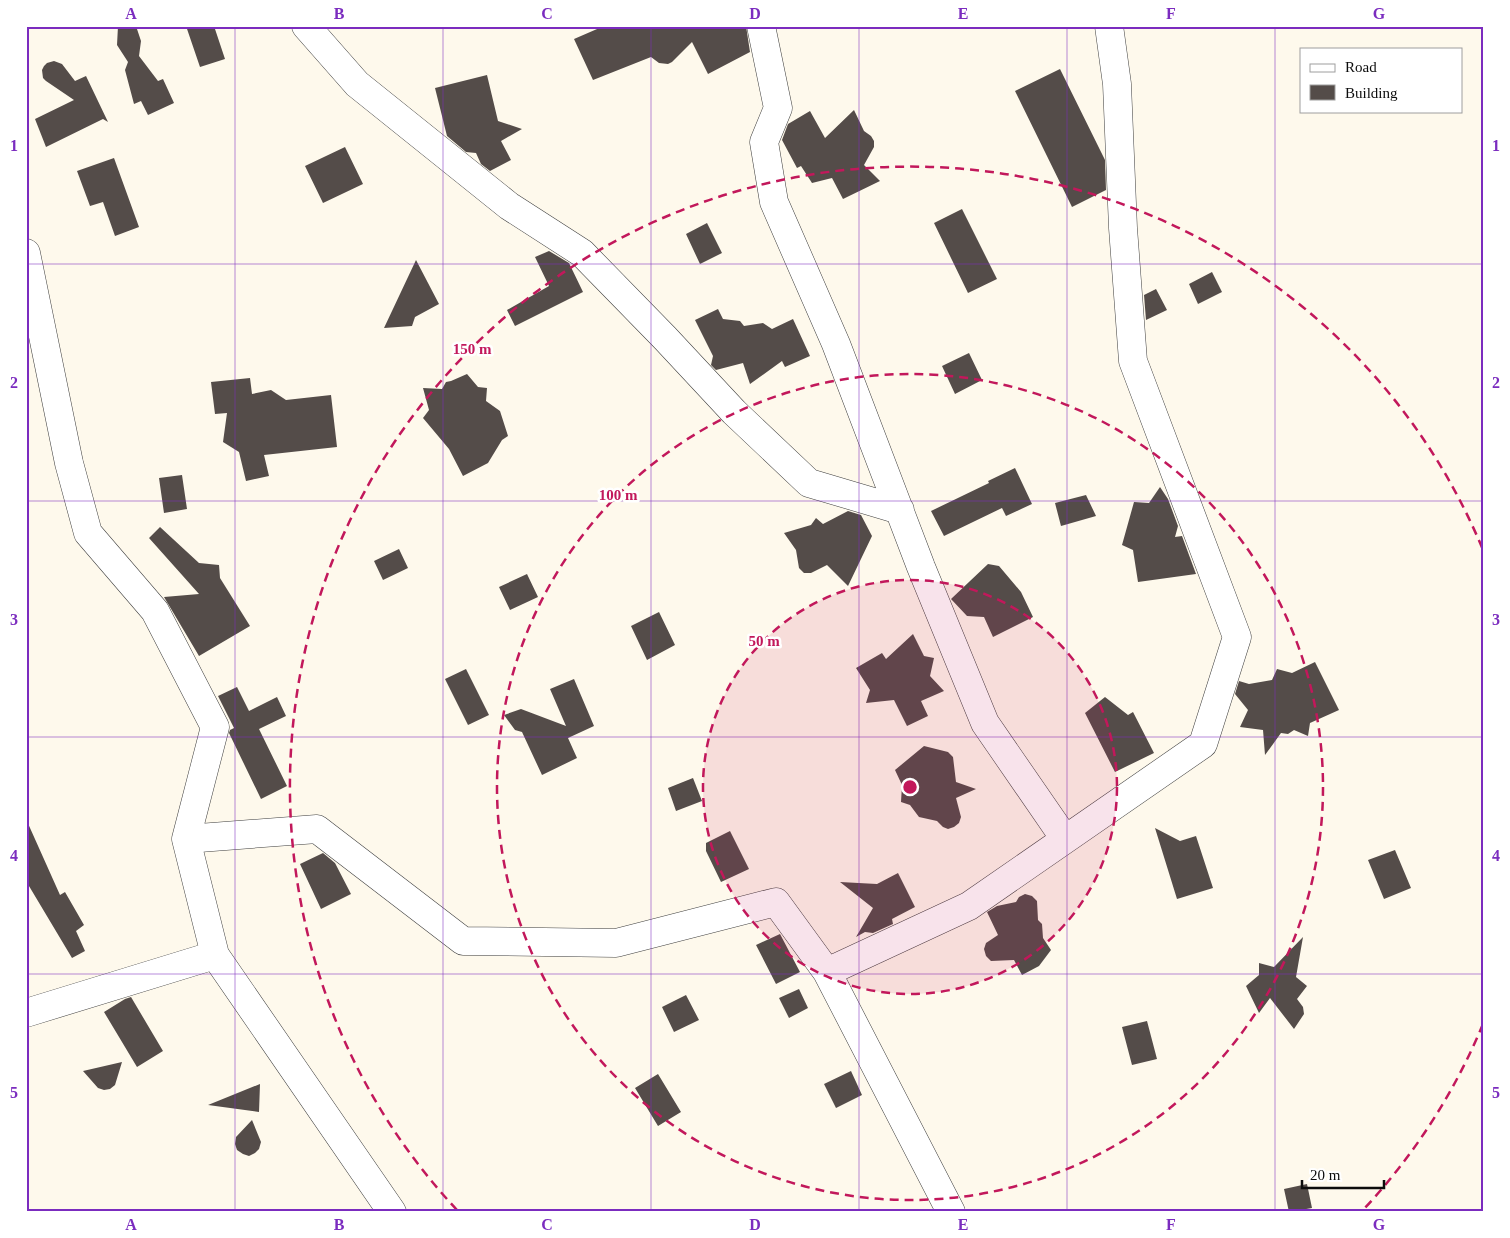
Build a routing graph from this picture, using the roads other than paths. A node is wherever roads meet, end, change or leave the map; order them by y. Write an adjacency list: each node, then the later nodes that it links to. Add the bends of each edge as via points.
1 (306, 26): 5 (street, via 358,84 509,206 582,253 734,412 810,483)
2 (761, 26): 5 (street, via 778,108 764,142 774,202 836,344)
3 (1109, 26): 7 (street, via 1117,84 1123,228 1134,361 1237,637 1203,744)
4 (26, 253): 6 (street, via 69,463 88,533 155,611 215,727)
5 (900, 510): 7 (street, via 985,724)
6 (186, 839): 8 (street); 9 (street, via 317,829 463,941 616,943 776,902)
7 (1065, 839): 9 (street, via 969,906)
8 (215, 955): 10 (street); 11 (street)
9 (827, 972): 12 (street)
10 (26, 1013)
11 (392, 1212)
12 (951, 1212)

